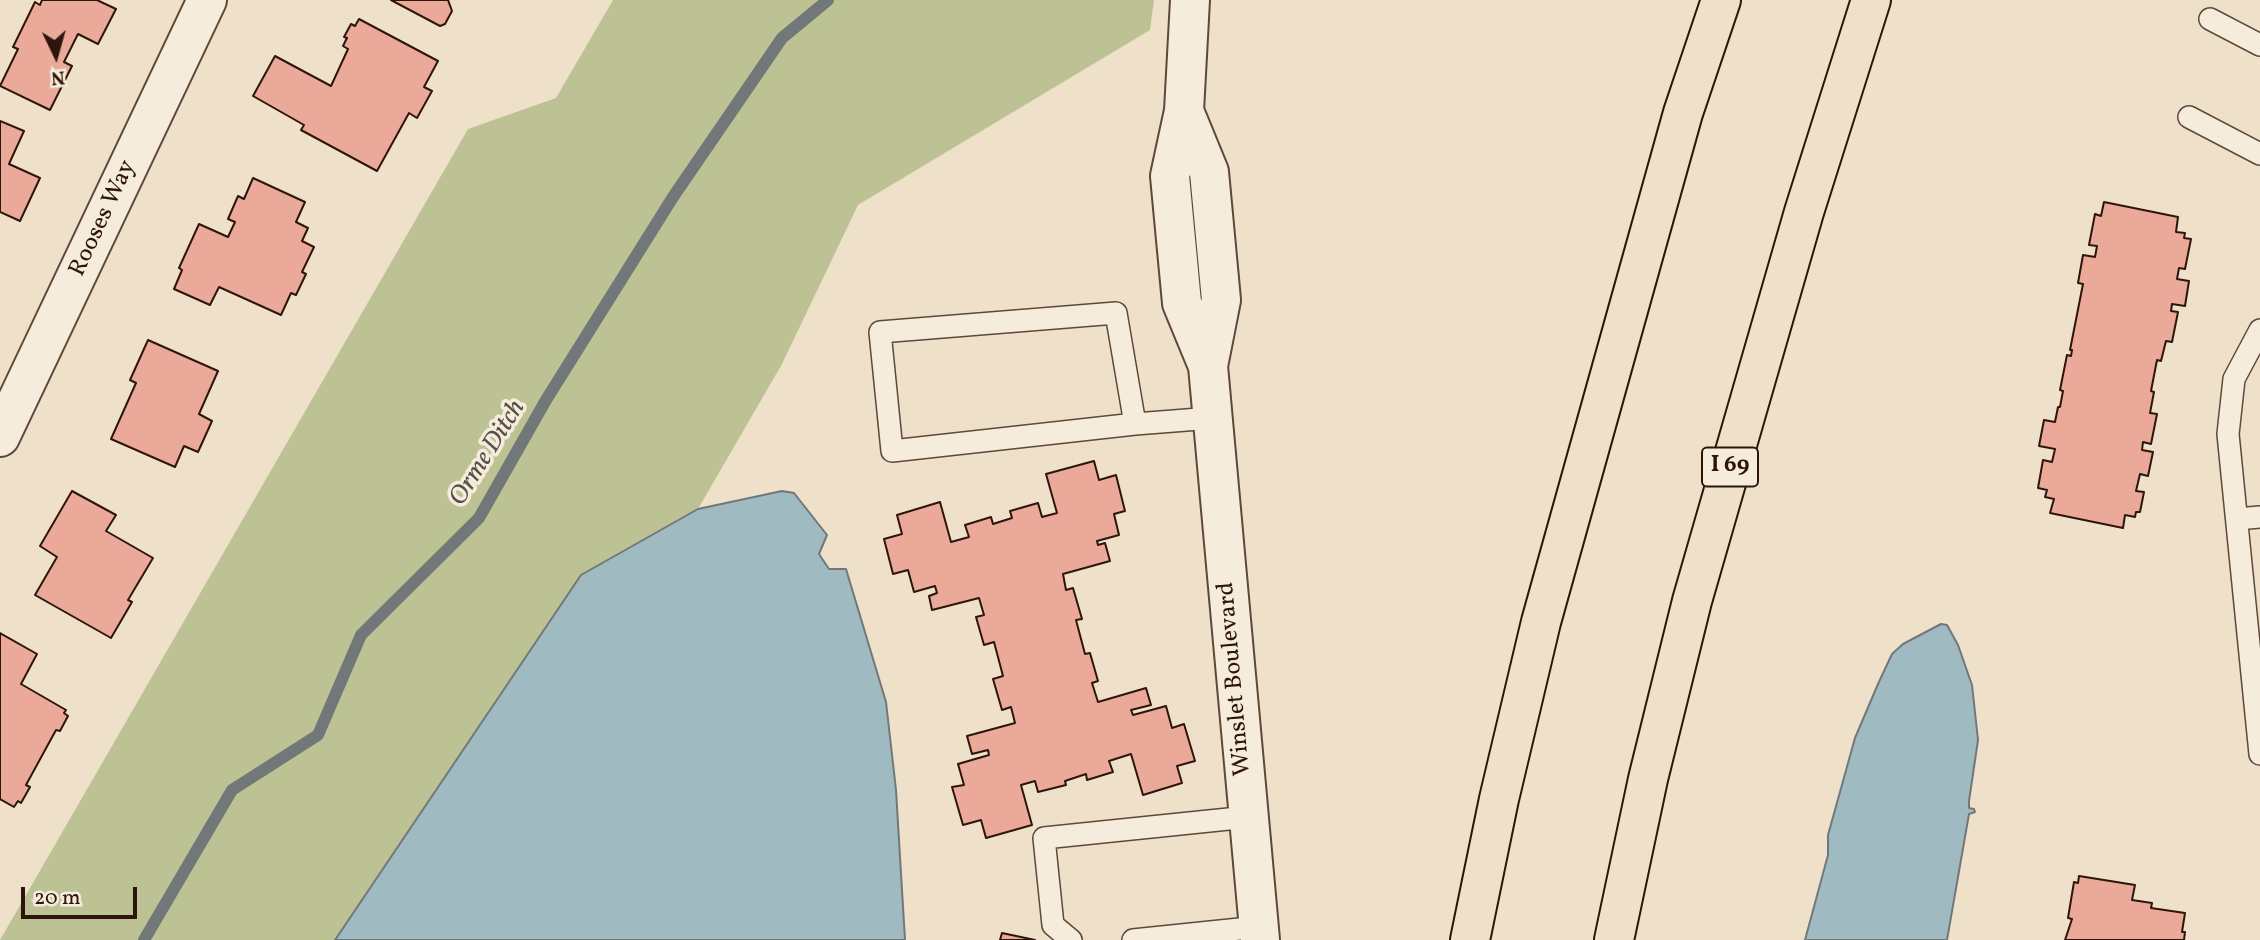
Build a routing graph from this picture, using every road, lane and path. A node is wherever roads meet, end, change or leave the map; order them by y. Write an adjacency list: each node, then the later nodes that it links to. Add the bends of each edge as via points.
1 (207, 0): 12 (street, Rooses Way)
2 (1190, 0): 10 (street, Winslet Boulevard, via 1184,110 1209,172 1221,300 1208,366)
3 (1721, 0): 20 (highway, via 1667,166 1541,622)
4 (1871, 0): 21 (highway, I 69, via 1804,212 1692,601)
5 (2210, 19): 6 (lane)
6 (2260, 45)
7 (2189, 117): 8 (lane)
8 (2260, 154)
9 (2260, 330): 14 (lane, via 2234,379 2228,434)
10 (1212, 418): 11 (lane); 16 (street, Winslet Boulevard)
11 (1135, 424): 11 (lane, via 892,451 880,332 1115,313)
12 (0, 437)
13 (2260, 517): 14 (lane)
14 (2237, 519): 15 (lane)
15 (2260, 754)
16 (1248, 817): 17 (street, Winslet Boulevard); 18 (lane, via 1044,838 1053,925)
17 (1260, 934): 19 (lane)
18 (1071, 940)
19 (1133, 940)
20 (1470, 940)
21 (1614, 940)

